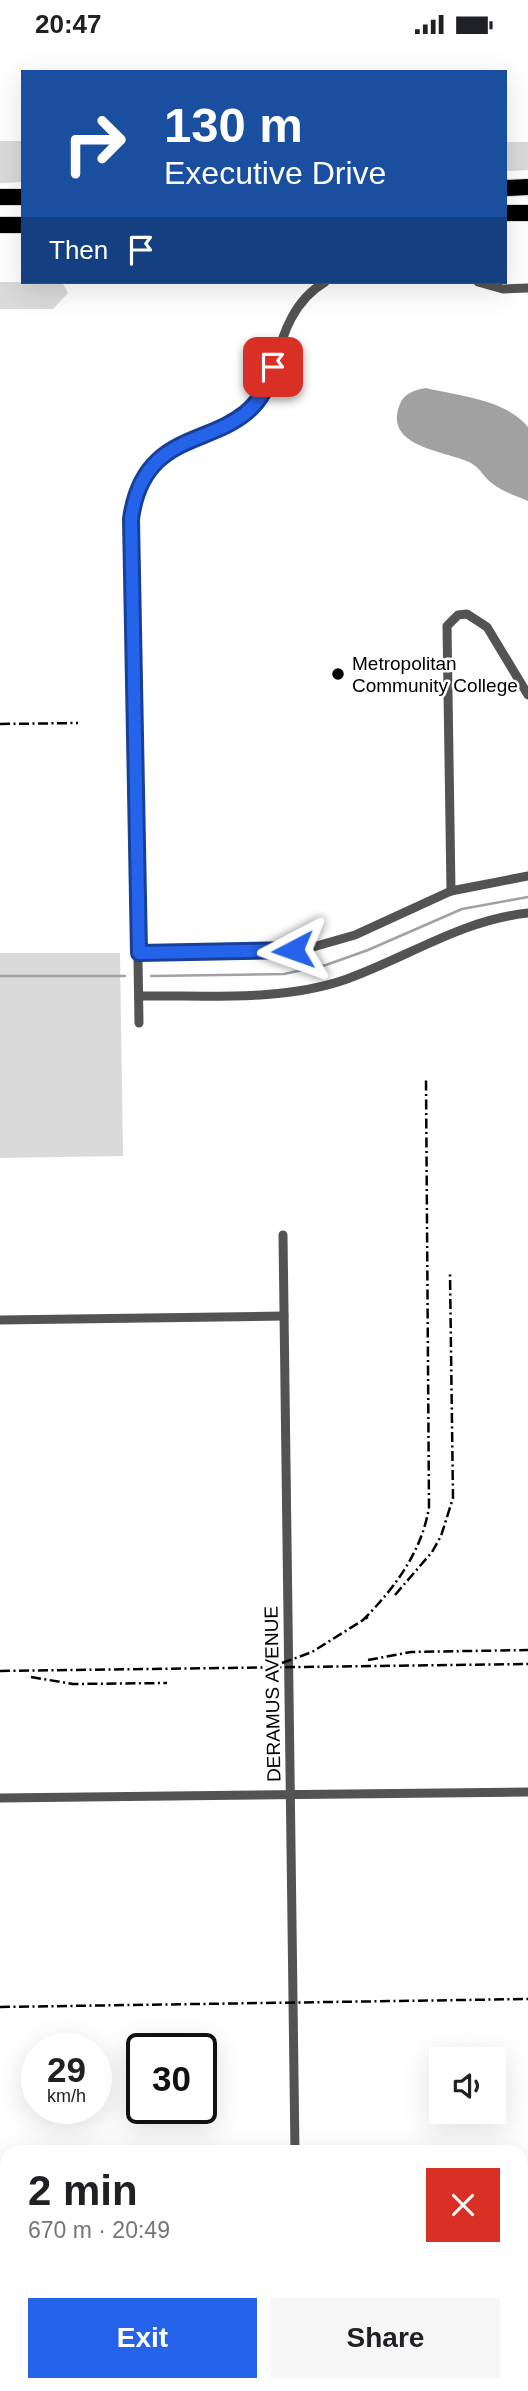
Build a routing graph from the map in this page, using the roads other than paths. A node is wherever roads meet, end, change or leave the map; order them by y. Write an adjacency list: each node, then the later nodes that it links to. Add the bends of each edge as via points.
1 (528, 187): 2 (highway)
2 (507, 188)
3 (0, 197): 4 (highway)
4 (21, 197)
5 (507, 213): 6 (highway)
6 (528, 213)
7 (0, 225): 8 (highway)
8 (21, 225)
9 (322, 284): 16 (street, via 298,304 268,388 254,408 164,453 145,473 134,495)
10 (485, 284): 11 (street)
11 (528, 288)
12 (528, 695): 14 (street, via 487,627 467,614 458,615 447,626)
13 (528, 876): 14 (street)
14 (451, 891): 16 (street, via 355,935 313,947 273,952)
15 (528, 913): 17 (street, via 481,923 347,979 313,988)
16 (139, 953): 17 (street)
17 (139, 996): 18 (street)
18 (139, 1023)
19 (283, 1235): 20 (street, DERAMUS AVENUE)
20 (284, 1316): 21 (street); 23 (street, DERAMUS AVENUE)
21 (0, 1320)
22 (528, 1792): 23 (street)
23 (291, 1795): 24 (street); 25 (street, DERAMUS AVENUE)
24 (0, 1798)
25 (295, 2145)

